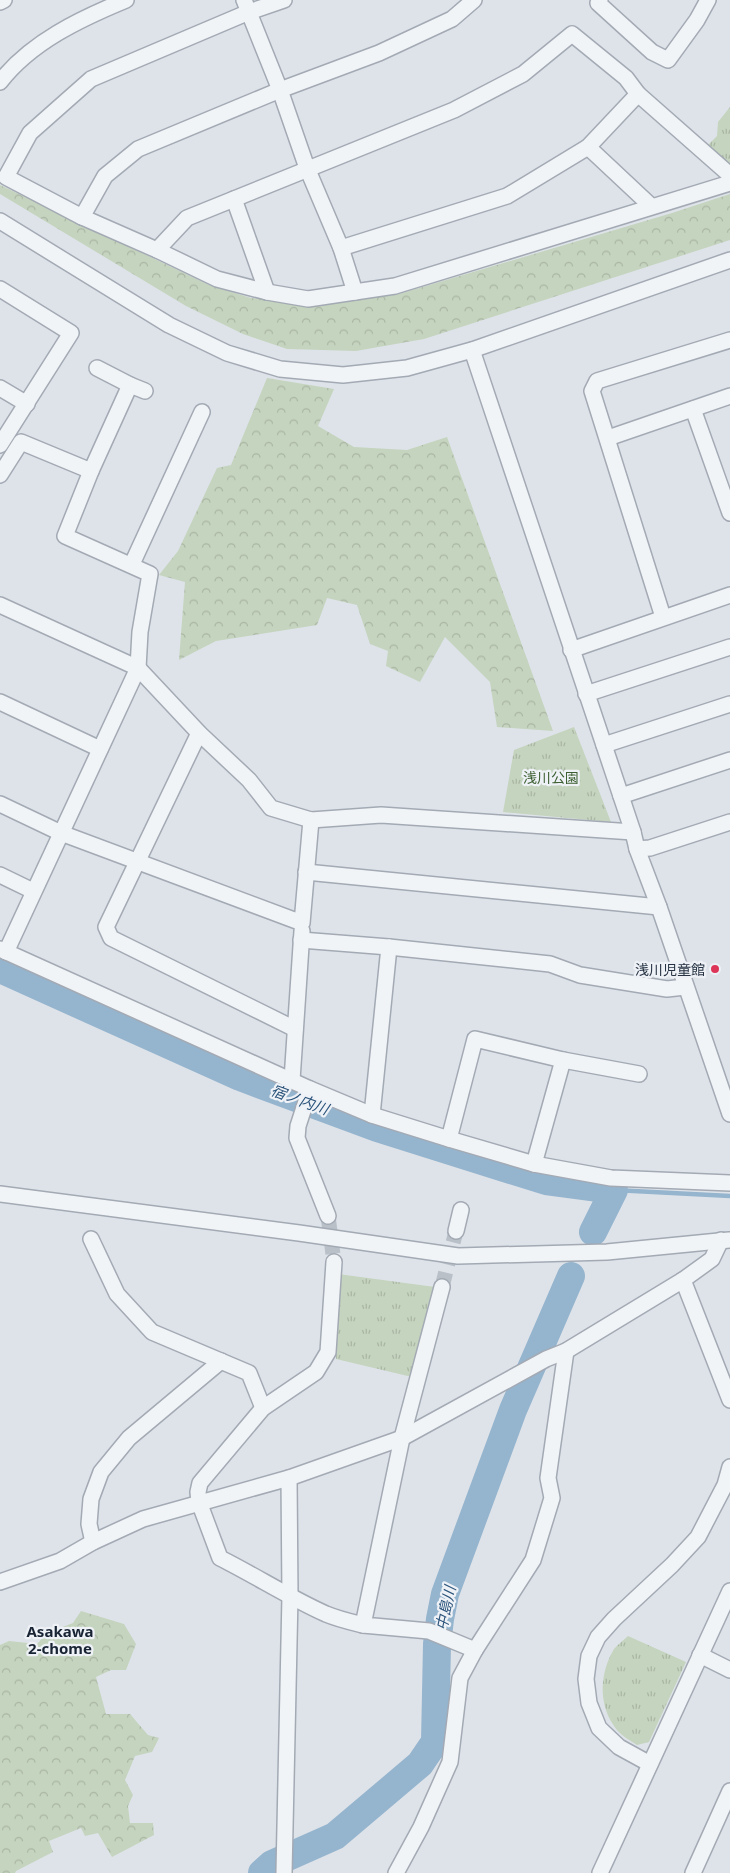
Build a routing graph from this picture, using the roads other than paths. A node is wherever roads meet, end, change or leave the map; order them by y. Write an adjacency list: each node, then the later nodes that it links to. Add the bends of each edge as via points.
1 (4, 0): 7 (street)
2 (126, 0): 9 (street, via 88,16 33,49)
3 (284, 0): 8 (street)
4 (474, 0): 10 (street, via 452,20 379,53)
5 (600, 0): 6 (street, via 598,3 652,52 668,60)
6 (708, 0)
7 (0, 2)
8 (247, 6): 10 (street); 18 (street, via 91,79 30,133 6,178)
9 (0, 82)
10 (280, 90): 13 (street); 18 (street, via 138,149 105,176)
11 (638, 94): 12 (street); 13 (street, via 626,78 572,34 523,74 454,110); 14 (street)
12 (588, 147): 17 (street); 20 (street, via 507,196)
13 (307, 168): 16 (street); 20 (street)
14 (730, 174)
15 (730, 183): 17 (street)
16 (234, 198): 21 (street, via 187,218); 24 (street)
17 (651, 206): 25 (street, via 396,286)
18 (82, 217): 21 (street)
19 (0, 221): 27 (street, via 170,325 227,353 280,369 343,375 407,368)
20 (341, 248): 25 (street)
21 (157, 250): 24 (street, via 217,279)
22 (730, 260): 27 (street)
23 (0, 289): 33 (street, via 71,333)
24 (267, 292): 25 (street, via 308,299)
25 (356, 292)
26 (730, 340): 36 (street, via 597,381 592,392)
27 (472, 350): 46 (street)
28 (97, 368): 29 (street)
29 (130, 385): 31 (street); 38 (street)
30 (0, 388): 33 (street)
31 (145, 391)
32 (730, 396): 34 (street)
33 (26, 404): 37 (street)
34 (693, 409): 36 (street); 40 (street)
35 (202, 412): 41 (street)
36 (608, 438): 44 (street)
37 (0, 445)
38 (91, 471): 39 (street, via 22,442); 41 (street, via 65,536)
39 (0, 475)
40 (730, 513)
41 (132, 564): 47 (street, via 150,574 140,632)
42 (730, 595): 44 (street)
43 (0, 605): 47 (street)
44 (663, 617): 46 (street)
45 (730, 647): 48 (street)
46 (571, 650): 48 (street)
47 (138, 668): 51 (street); 53 (street)
48 (586, 694): 52 (street)
49 (0, 702): 53 (street)
50 (730, 704): 52 (street)
51 (199, 733): 57 (street, via 248,780 271,808); 62 (street)
52 (604, 745): 55 (street)
53 (100, 749): 60 (street)
54 (730, 760): 55 (street)
55 (620, 796): 59 (street)
56 (0, 804): 60 (street)
57 (311, 820): 59 (street, via 381,815); 63 (street)
58 (730, 822): 61 (street)
59 (633, 832): 61 (street)
60 (61, 833): 62 (street); 65 (street)
61 (637, 850): 66 (street)
62 (137, 861): 67 (street); 72 (street, via 106,927 111,938)
63 (306, 872): 66 (street); 67 (street)
64 (0, 875): 65 (street)
65 (33, 891): 70 (street)
66 (659, 907): 71 (street)
67 (302, 922): 68 (street)
68 (301, 940): 69 (street); 72 (street)
69 (389, 946): 71 (street, via 550,964 580,975 667,989); 78 (street)
70 (3, 951): 75 (street)
71 (685, 987): 77 (street)
72 (295, 1029): 75 (street)
73 (563, 1060): 74 (street); 79 (street, via 475,1039); 80 (street)
74 (639, 1074)
75 (292, 1080): 76 (street)
76 (309, 1094): 78 (street); 84 (street, via 297,1138)
77 (730, 1114)
78 (372, 1115): 79 (street)
79 (449, 1139): 80 (street)
80 (534, 1164): 81 (street, via 611,1178)
81 (730, 1182)
82 (0, 1194): 87 (street, via 458,1256 607,1252)
83 (460, 1210): 85 (street)
84 (328, 1216)
85 (456, 1231)
86 (91, 1239): 92 (street, via 117,1294 152,1332)
87 (726, 1240): 89 (street, via 712,1260)
88 (334, 1262): 94 (street, via 328,1352 316,1372)
89 (683, 1280): 91 (street); 93 (street)
90 (442, 1287): 95 (street)
91 (566, 1351): 95 (street); 104 (street, via 548,1478 552,1498 533,1560)
92 (221, 1361): 94 (street, via 249,1373); 99 (street, via 129,1438 101,1472 91,1499 89,1524)
93 (730, 1400)
94 (264, 1408): 98 (street, via 200,1483)
95 (402, 1438): 97 (street); 103 (street)
96 (730, 1467): 107 (street, via 698,1537 614,1619 598,1637 589,1656 586,1680 589,1704 599,1728 619,1747)
97 (289, 1478): 98 (street); 102 (street)
98 (199, 1502): 99 (street, via 143,1519); 102 (street, via 220,1558)
99 (93, 1542): 100 (street, via 60,1560)
100 (0, 1582)
101 (730, 1591): 105 (street)
102 (290, 1596): 103 (street, via 329,1615); 109 (street)
103 (363, 1625): 104 (street, via 429,1631)
104 (475, 1650): 110 (street, via 460,1678 450,1762 422,1827)
105 (700, 1655): 106 (street); 107 (street)
106 (730, 1670)
107 (650, 1764): 111 (street)
108 (730, 1791): 112 (street)
109 (284, 1871)
110 (396, 1873)
111 (600, 1873)
112 (693, 1873)

